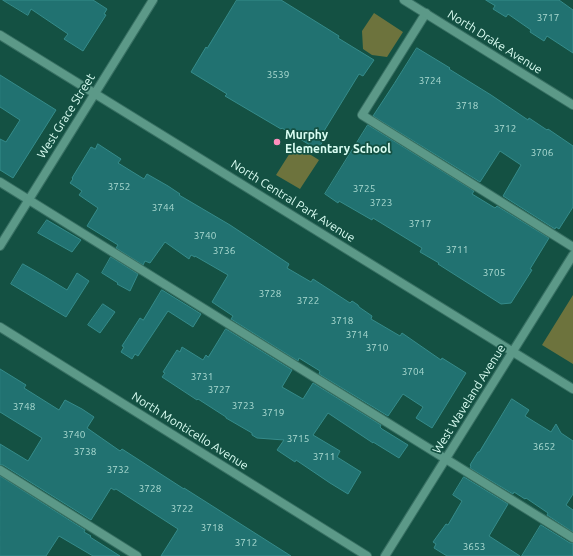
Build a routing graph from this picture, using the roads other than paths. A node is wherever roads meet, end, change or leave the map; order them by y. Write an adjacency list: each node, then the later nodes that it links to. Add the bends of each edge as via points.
1 (153, 0): 5 (street, West Grace Street)
2 (404, 0): 3 (street, North Drake Avenue)
3 (426, 13): 6 (street, North Drake Avenue); 10 (street, via 362,115)
4 (0, 35): 5 (street, North Central Park Avenue)
5 (95, 93): 8 (street, West Grace Street); 13 (street, North Central Park Avenue)
6 (573, 104)
7 (0, 182): 8 (street)
8 (29, 200): 9 (street, West Grace Street); 15 (street)
9 (0, 246)
10 (573, 248)
11 (573, 254): 13 (street, West Waveland Avenue)
12 (0, 327): 19 (street, North Monticello Avenue)
13 (513, 351): 14 (street, North Central Park Avenue); 15 (street, West Waveland Avenue)
14 (573, 389)
15 (446, 459): 17 (street); 20 (street, West Waveland Avenue)
16 (0, 470): 18 (street)
17 (573, 538)
18 (137, 556)
19 (367, 556)
20 (386, 556)

